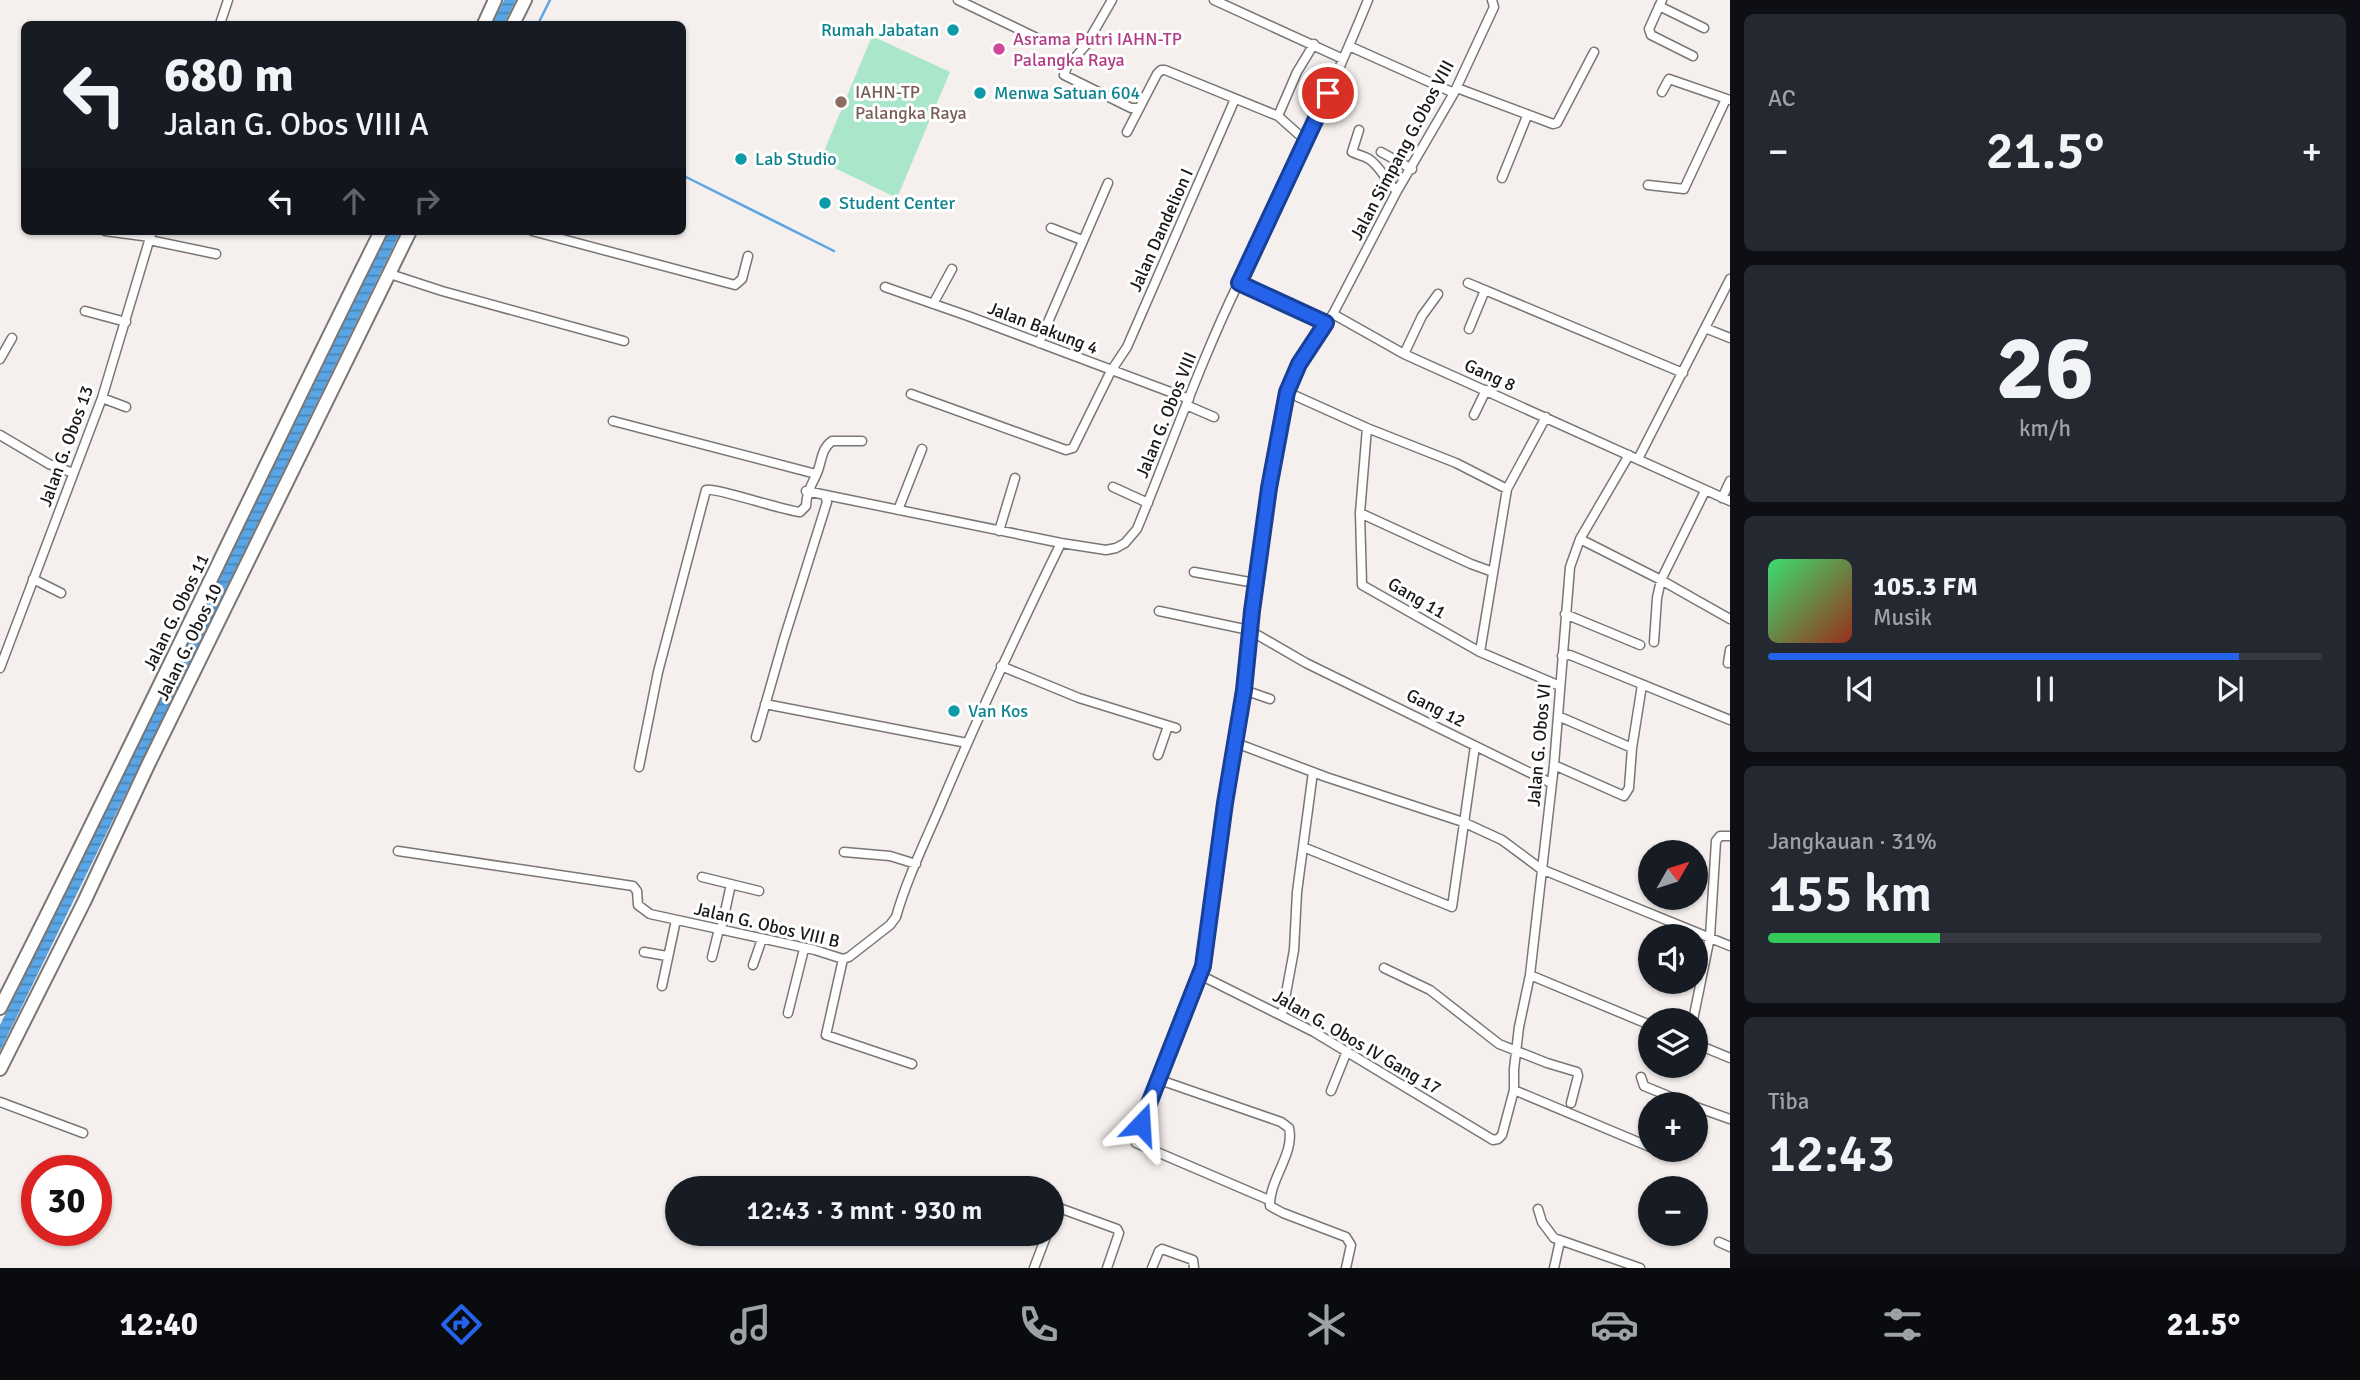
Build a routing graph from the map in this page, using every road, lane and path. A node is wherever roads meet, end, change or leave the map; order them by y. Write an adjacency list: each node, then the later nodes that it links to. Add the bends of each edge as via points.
1 (228, 0): 10 (street)
2 (495, 0): 11 (street)
3 (525, 0): 12 (street)
4 (958, 0): 14 (street)
5 (1112, 0): 24 (street, via 1064,75)
6 (1214, 0): 15 (street)
7 (1368, 0): 16 (street, Jalan G. Obos VIII)
8 (1492, 0): 20 (street, Jalan Simpang G.Obos VIII, via 1494,7)
9 (1660, 3): 13 (street); 18 (street, via 1649,29 1651,35)
10 (221, 21)
11 (485, 21)
12 (514, 21)
13 (1704, 28)
14 (1037, 38)
15 (1314, 44): 19 (street); 26 (street)
16 (1349, 46): 19 (street, Jalan G. Obos VIII); 20 (street)
17 (1594, 52): 25 (street, via 1557,122)
18 (1693, 56)
19 (1343, 59): 29 (street, Jalan G. Obos VIII)
20 (1455, 90): 25 (street); 31 (street, Jalan Simpang G.Obos VIII)
21 (1662, 92): 23 (street, via 1669,79)
22 (1235, 99): 24 (street, via 1161,70); 26 (street); 65 (street, Jalan Dandelion I, via 1127,347)
23 (1728, 99): 34 (street, via 1684,190)
24 (1139, 108): 28 (street)
25 (1527, 116): 32 (street)
26 (1278, 117): 29 (street)
27 (1359, 130): 35 (street, via 1352,152 1376,165)
28 (1127, 132)
29 (1306, 141): 47 (street, Jalan G. Obos VIII)
30 (1381, 152): 31 (street)
31 (1412, 169): 35 (street, Jalan Simpang G.Obos VIII)
32 (1502, 178)
33 (1108, 183): 41 (street)
34 (1648, 185)
35 (1397, 191): 54 (street, Jalan Simpang G.Obos VIII)
36 (1051, 228): 41 (street)
37 (379, 235): 159 (street, Jalan G. Obos 11)
38 (408, 235): 45 (street, Jalan G. Obos 10)
39 (548, 235): 43 (street, via 735,285 742,279)
40 (150, 236): 42 (street); 55 (street, Jalan G. Obos 13)
41 (1083, 238): 62 (street)
42 (216, 254)
43 (748, 256)
44 (952, 269): 52 (street)
45 (390, 274): 61 (street); 169 (street, Jalan G. Obos 10)
46 (1730, 279): 57 (street)
47 (1239, 283): 56 (street); 71 (street, Jalan G. Obos VIII)
48 (1468, 283): 50 (street)
49 (885, 287): 52 (street, Jalan Bakung 4)
50 (1485, 290): 58 (street); 66 (street)
51 (1438, 295): 63 (street)
52 (933, 304): 62 (street, Jalan Bakung 4)
53 (85, 311): 55 (street)
54 (1333, 314): 56 (street, Jalan Simpang G.Obos VIII); 63 (street, Gang 8)
55 (126, 322): 70 (street, Jalan G. Obos 13)
56 (1326, 323): 68 (street, Jalan Simpang G.Obos VIII)
57 (1705, 328): 60 (street); 66 (street)
58 (1469, 329)
59 (12, 338): 64 (street)
60 (1730, 338)
61 (624, 341)
62 (1039, 344): 65 (street, Jalan Bakung 4)
63 (1404, 354): 67 (street, Gang 8)
64 (0, 359)
65 (1111, 371): 69 (street, Jalan Dandelion I, via 1075,445 1068,450); 71 (street, Jalan Bakung 4)
66 (1683, 373): 82 (street)
67 (1486, 390): 73 (street); 75 (street, Gang 8)
68 (1287, 392): 77 (street); 103 (street, Jalan Simpang G.Obos VIII)
69 (911, 394)
70 (102, 398): 72 (street); 83 (street, Jalan G. Obos 13)
71 (1188, 402): 74 (street, Jalan Bakung 4); 93 (street, Jalan G. Obos VIII)
72 (126, 407)
73 (1474, 415)
74 (1214, 417)
75 (1546, 417): 81 (street, Gang 8); 88 (street)
76 (612, 421): 84 (street)
77 (1367, 428): 88 (street); 95 (street, Gang 11)
78 (0, 435): 83 (street)
79 (862, 441): 84 (street, via 832,441 824,448)
80 (922, 449): 94 (street)
81 (1629, 455): 82 (street, Gang 8); 97 (street, Jalan G. Obos VI)
82 (1638, 459): 90 (street, Gang 8)
83 (73, 473): 101 (street, Jalan G. Obos 13)
84 (817, 474): 89 (street)
85 (1015, 478): 96 (street)
86 (1730, 481): 92 (street)
87 (1113, 487): 93 (street)
88 (1507, 489): 100 (street)
89 (806, 491): 91 (street, Jalan G. Obos VIII); 131 (street, via 806,506 797,512 711,488 704,493)
90 (1705, 491): 92 (street, Gang 8); 102 (street)
91 (825, 495): 94 (street, Jalan G. Obos VIII); 121 (street, via 827,502)
92 (1726, 499)
93 (1148, 503): 98 (street, Jalan G. Obos VIII, via 1135,534 1116,548)
94 (898, 510): 96 (street, Jalan G. Obos VIII)
95 (1360, 513): 100 (street); 112 (street, Gang 11, via 1362,585)
96 (999, 531): 98 (street, Jalan G. Obos VIII)
97 (1580, 539): 102 (street); 106 (street, Jalan G. Obos VI, via 1570,567)
98 (1061, 543): 115 (street, Jalan G. Obos VIII B)
99 (1194, 572): 103 (street)
100 (1493, 572): 112 (street)
101 (33, 579): 104 (street); 116 (street, Jalan G. Obos 13)
102 (1661, 580): 107 (street); 109 (street)
103 (1255, 583): 108 (street, Jalan Simpang G.Obos VIII)
104 (61, 593)
105 (1159, 611): 108 (street, Gang 12)
106 (1565, 614): 110 (street); 113 (street, Jalan G. Obos VI)
107 (1730, 619)
108 (1249, 630): 119 (street, Jalan Simpang G.Obos VIII); 127 (street, Gang 12)
109 (1654, 642)
110 (1640, 645)
111 (1730, 650): 114 (street)
112 (1480, 652): 118 (street, Gang 11)
113 (1562, 656): 117 (street, via 1570,655); 118 (street, Jalan G. Obos VI)
114 (1728, 663)
115 (1001, 666): 125 (street, Jalan G. Obos VIII B); 129 (street, via 1079,698 1172,727)
116 (0, 668)
117 (1642, 685): 123 (street); 128 (street)
118 (1560, 686): 122 (street, Jalan G. Obos VI)
119 (1244, 690): 120 (street); 126 (street, Jalan Simpang G.Obos VIII)
120 (1270, 699)
121 (765, 704): 124 (street); 125 (street)
122 (1558, 716): 128 (street); 130 (street, Jalan G. Obos VI)
123 (1730, 720)
124 (756, 737)
125 (967, 743): 139 (street, Jalan G. Obos VIII B)
126 (1236, 743): 132 (street); 156 (street, Jalan Simpang G.Obos VIII)
127 (1475, 746): 133 (street, Gang 12); 134 (street)
128 (1632, 748): 130 (street, via 1629,788 1624,796)
129 (1158, 755)
130 (1554, 765): 133 (street, Jalan G. Obos VI)
131 (639, 767)
132 (1313, 772): 134 (street); 136 (street)
133 (1551, 783): 140 (street, Jalan G. Obos VI)
134 (1463, 822): 136 (street, via 1452,907); 140 (street, via 1502,840)
135 (1730, 836): 146 (street, via 1716,841)
136 (1303, 847): 162 (street, via 1294,950)
137 (398, 851): 144 (street, Jalan G. Obos VIII B, via 633,886 638,905 645,911)
138 (845, 852): 139 (street, via 890,856)
139 (916, 864): 153 (street, Jalan G. Obos VIII B, via 890,925)
140 (1541, 869): 146 (street); 157 (street, Jalan G. Obos VI)
141 (702, 877): 142 (street)
142 (731, 884): 143 (street); 145 (street)
143 (759, 891)
144 (676, 920): 145 (street, Jalan G. Obos VIII B); 151 (street)
145 (720, 930): 147 (street, Jalan G. Obos VIII B); 152 (street)
146 (1710, 937): 148 (street); 160 (street)
147 (762, 939): 149 (street, Jalan G. Obos VIII B); 154 (street)
148 (1730, 946)
149 (804, 949): 153 (street, Jalan G. Obos VIII B); 161 (street)
150 (645, 952): 151 (street)
151 (667, 956): 158 (street)
152 (712, 957)
153 (844, 959): 168 (street, via 826,1035)
154 (753, 965)
155 (1384, 968): 166 (street, via 1430,990 1499,1044)
156 (1200, 975): 162 (street, Jalan G. Obos IV Gang 17); 171 (street, Jalan Simpang G.Obos VIII)
157 (1530, 975): 163 (street); 166 (street, Jalan G. Obos VI)
158 (662, 986)
159 (0, 1008)
160 (1695, 1008)
161 (788, 1013)
162 (1282, 1015): 165 (street, Jalan G. Obos IV Gang 17)
163 (1638, 1020)
164 (1708, 1049): 167 (street)
165 (1347, 1051): 173 (street); 180 (street, Jalan G. Obos IV Gang 17)
166 (1516, 1051): 172 (street, Jalan G. Obos VI); 176 (street, via 1577,1072)
167 (1730, 1058)
168 (912, 1064)
169 (0, 1069)
170 (1641, 1078): 174 (street, via 1644,1086)
171 (1157, 1079): 182 (street, Jalan Simpang G.Obos VIII, via 1136,1143); 182 (street, via 1289,1128 1290,1138)
172 (1514, 1090): 180 (street, Jalan G. Obos VI, via 1506,1126); 181 (street)
173 (1331, 1091)
174 (1659, 1092)
175 (0, 1102): 179 (street)
176 (1571, 1103)
177 (1708, 1111): 178 (street)
178 (1730, 1119)
179 (83, 1133)
180 (1496, 1140)
181 (1638, 1142)
182 (1269, 1200): 193 (street, via 1276,1211 1349,1240)
183 (1538, 1209): 185 (street, via 1546,1229)
184 (1064, 1210): 190 (street, via 1117,1229)
185 (1560, 1241): 194 (street); 195 (street)
186 (1719, 1242): 188 (street)
187 (1042, 1246): 189 (street)
188 (1730, 1247)
189 (1034, 1268)
190 (1107, 1268)
191 (1152, 1268): 192 (street, via 1162,1249 1193,1259)
192 (1194, 1268)
193 (1346, 1268)
194 (1554, 1268)
195 (1640, 1268)

